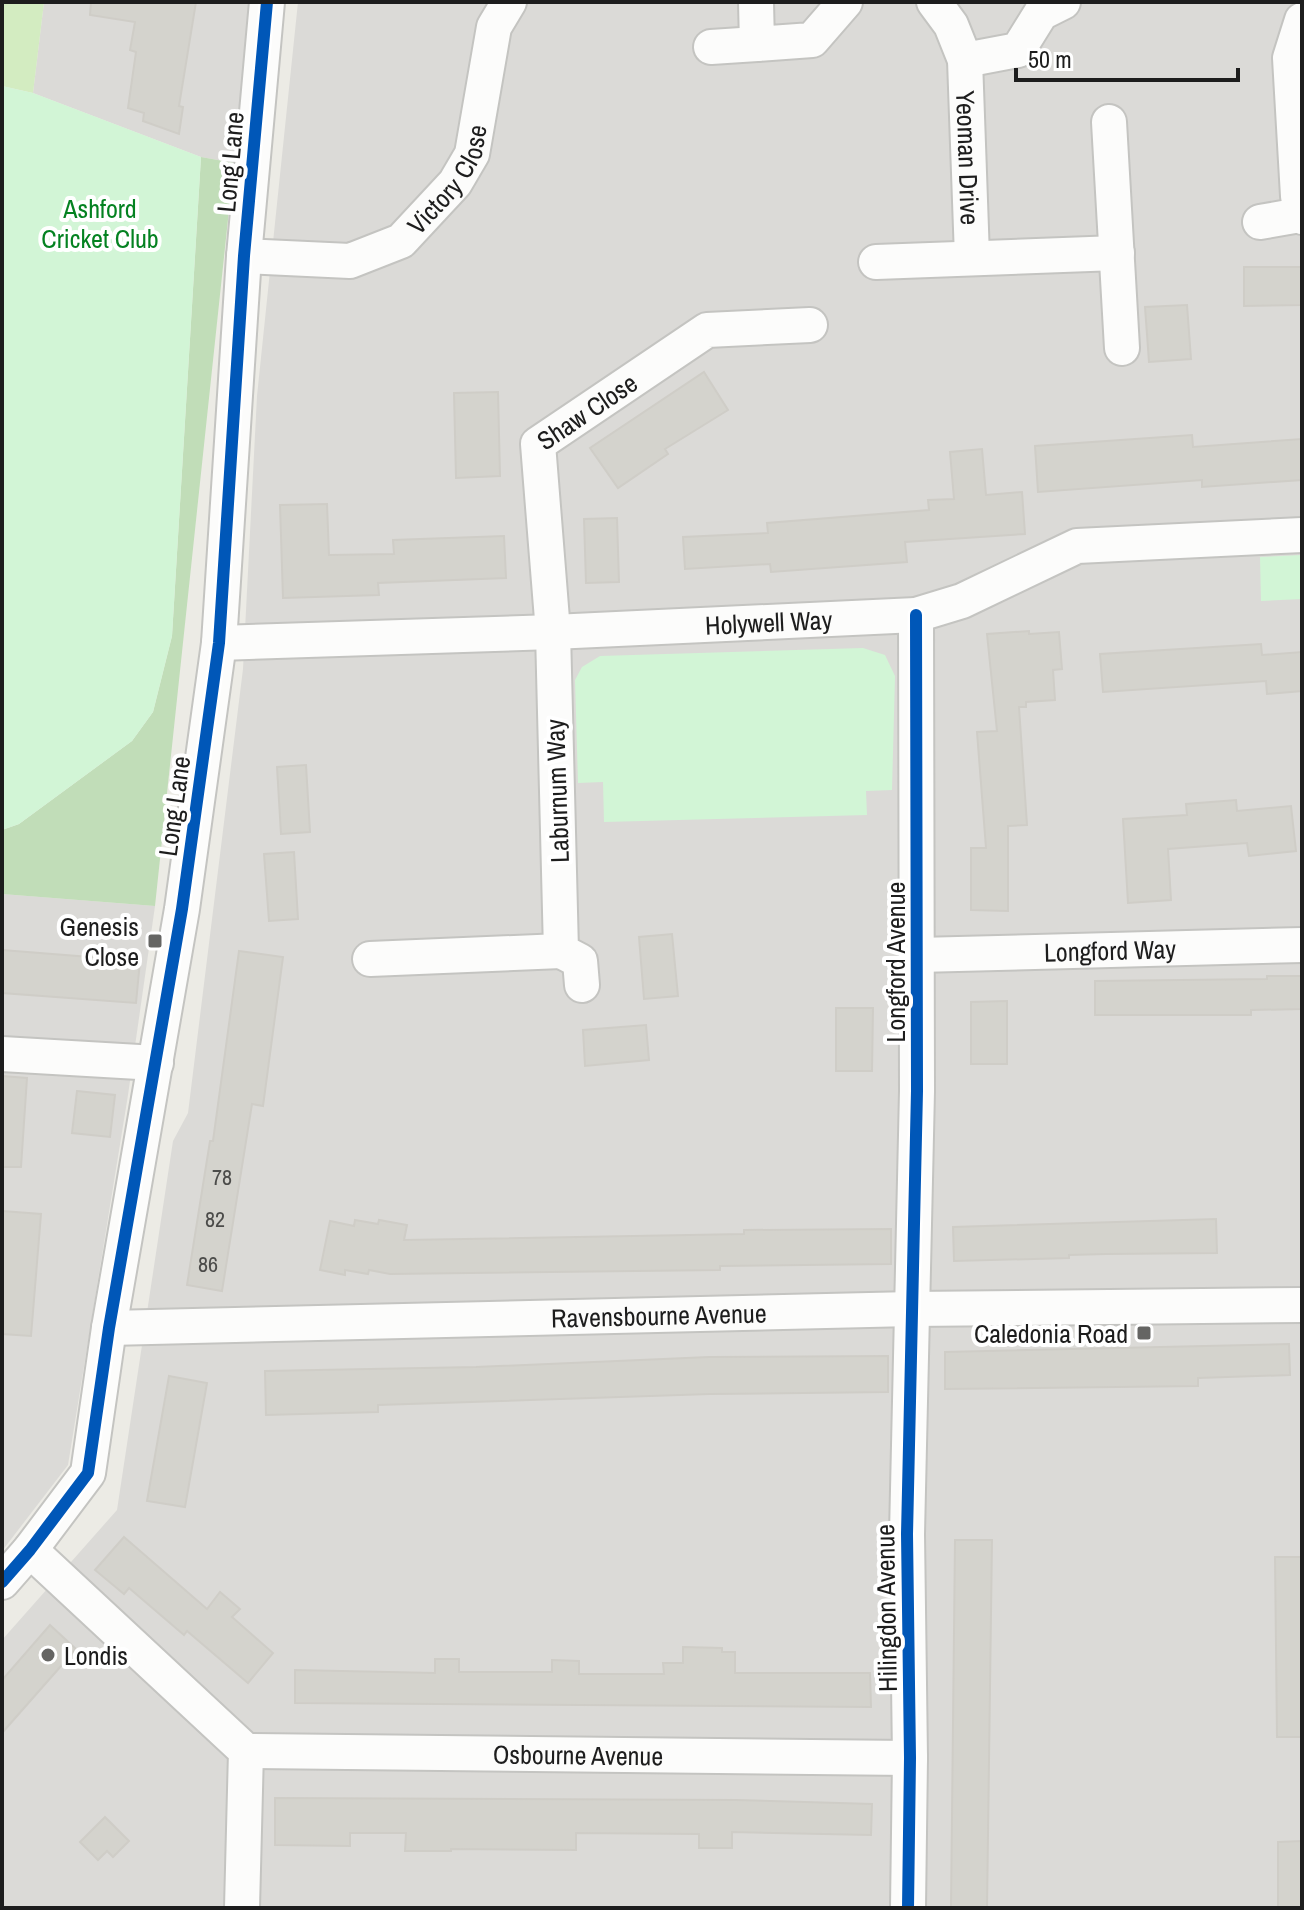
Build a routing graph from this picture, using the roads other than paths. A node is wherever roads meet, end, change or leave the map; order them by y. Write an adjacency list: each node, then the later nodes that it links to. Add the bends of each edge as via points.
1 (267, 2): 15 (street, Long Lane)
2 (509, 2): 15 (street, Victory Close, via 494,27 472,154 455,183 401,241 350,261)
3 (756, 2): 8 (street)
4 (845, 2): 8 (street, via 812,40)
5 (934, 2): 10 (street, Yeoman Drive, via 951,25)
6 (1063, 2): 10 (street, Yeoman Drive, via 1041,13 1018,50)
7 (1302, 20): 12 (street, via 1290,58)
8 (757, 44): 9 (street)
9 (711, 47)
10 (965, 60): 16 (street, Yeoman Drive)
11 (1109, 122): 14 (street)
12 (1301, 216): 13 (street)
13 (1260, 222)
14 (1117, 253): 16 (street, Yeoman Drive); 19 (street)
15 (244, 256): 23 (street, Long Lane)
16 (972, 257): 17 (street, Yeoman Drive)
17 (876, 262)
18 (810, 325): 22 (street, Shaw Close, via 707,330 538,444)
19 (1122, 348)
20 (1302, 535): 21 (street, Holywell Way, via 1077,546 962,601)
21 (916, 615): 22 (street, Holywell Way); 26 (street, Longford Avenue)
22 (553, 632): 23 (street, Holywell Way); 25 (street, Laburnum Way)
23 (219, 643): 30 (street, Long Lane)
24 (1302, 945): 26 (street, Longford Way)
25 (561, 951): 27 (street); 28 (street, via 580,961)
26 (918, 955): 32 (street, Longford Avenue)
27 (370, 959)
28 (582, 985)
29 (2, 1054): 30 (street)
30 (156, 1063): 33 (street, Long Lane)
31 (1302, 1305): 32 (street, Ravensbourne Avenue)
32 (912, 1309): 33 (street, Ravensbourne Avenue); 37 (street, Hilingdon Avenue)
33 (109, 1328): 34 (street, Long Lane, via 88,1473)
34 (30, 1550): 35 (street, Long Lane); 36 (street)
35 (2, 1582)
36 (246, 1751): 37 (street, Osbourne Avenue); 38 (street)
37 (910, 1758): 39 (street, Hilingdon Avenue)
38 (242, 1908)
39 (908, 1908)

